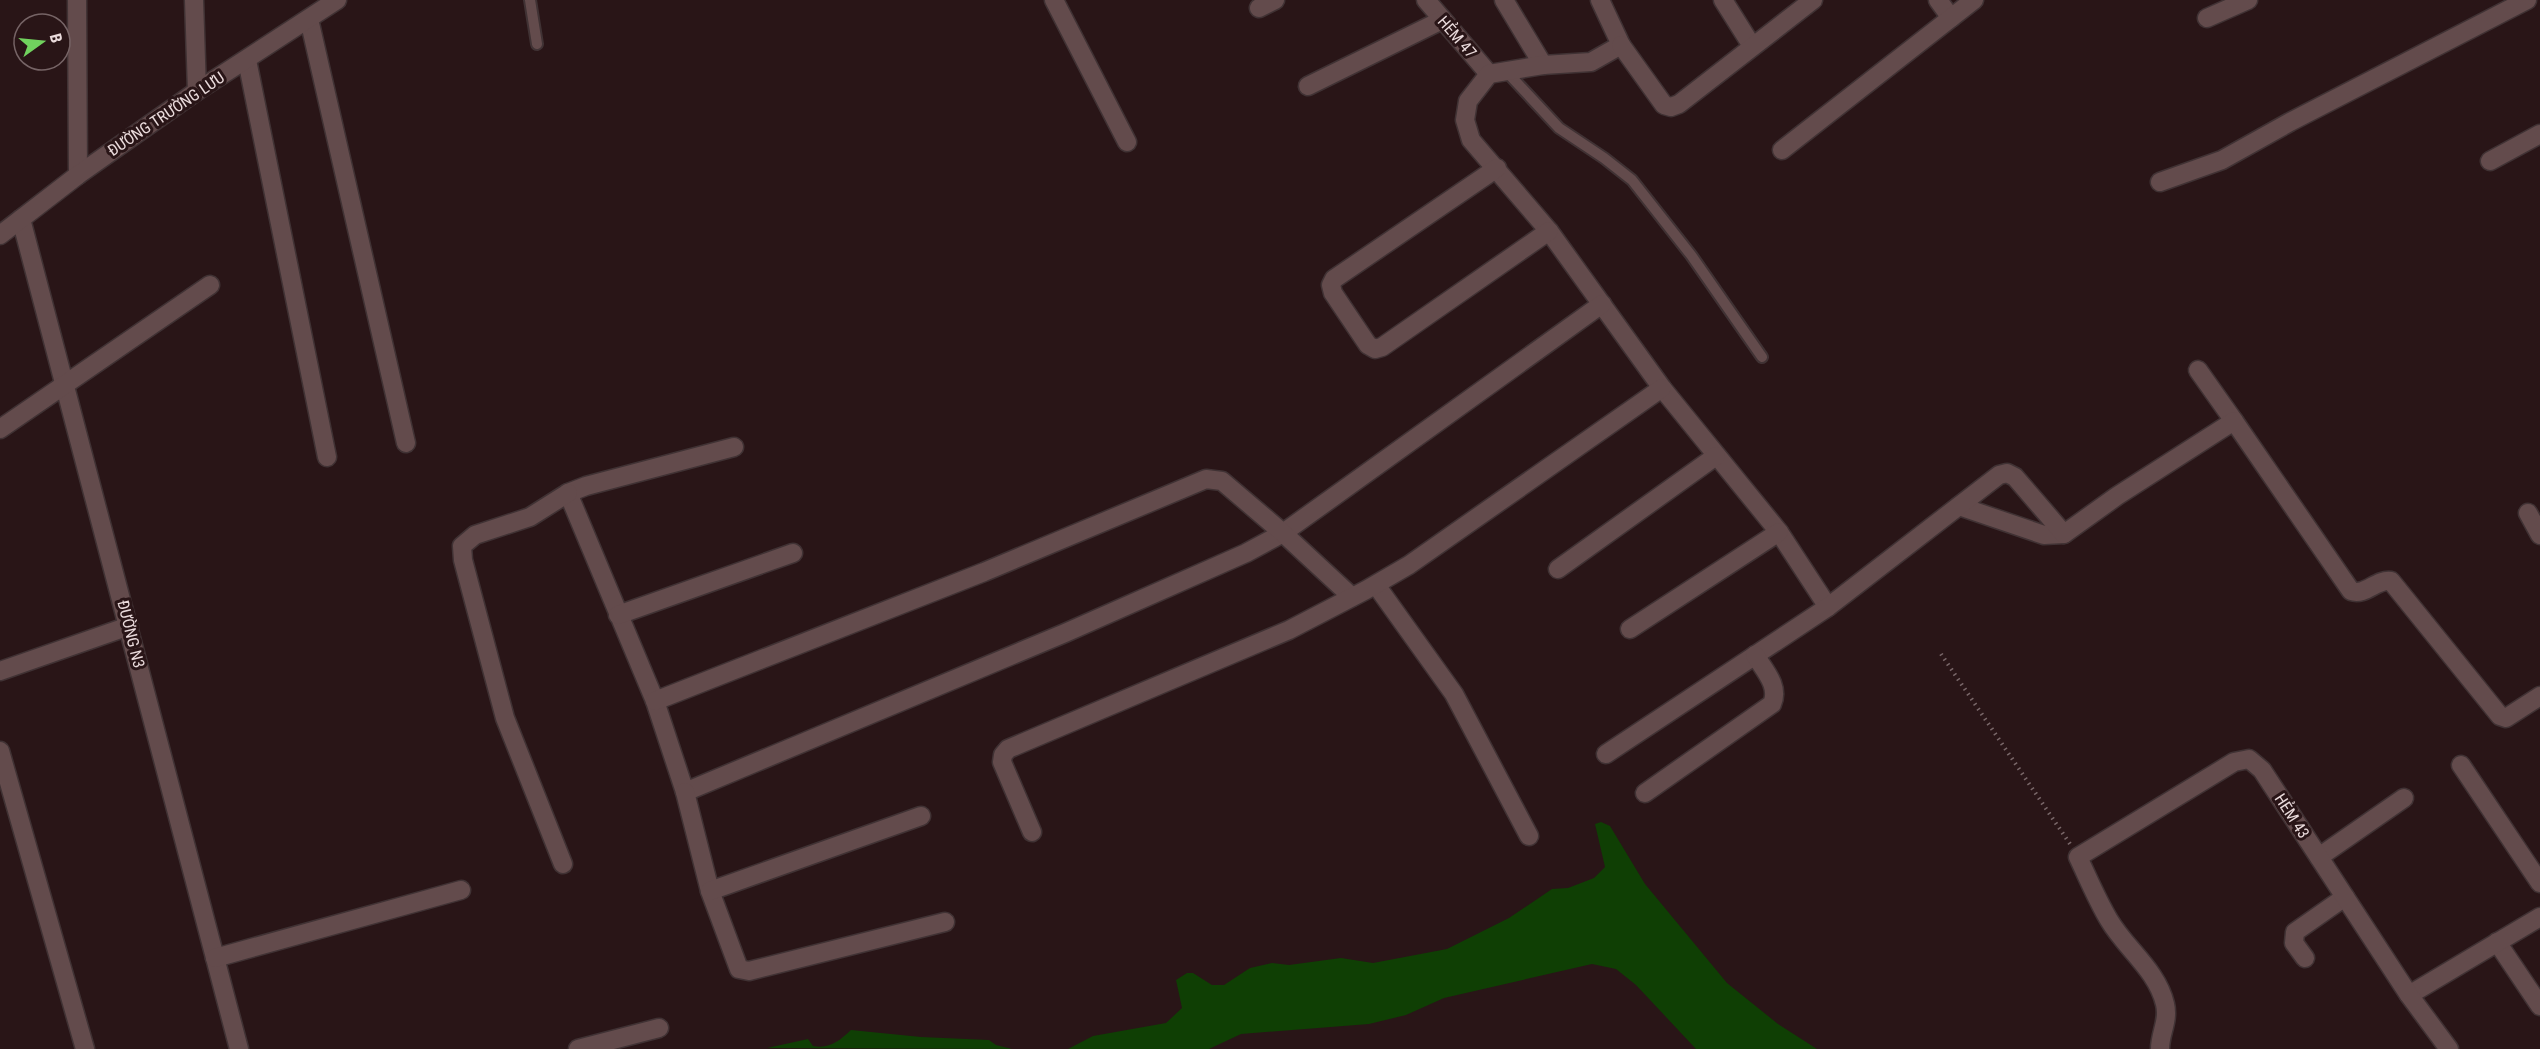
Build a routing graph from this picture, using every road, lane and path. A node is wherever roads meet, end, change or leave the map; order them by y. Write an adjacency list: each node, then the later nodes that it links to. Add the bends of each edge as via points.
1 (77, 0): 32 (street)
2 (194, 0): 26 (street)
3 (337, 0): 17 (street, ĐƯỜNG TRƯỜNG LƯU)
4 (530, 0): 19 (lane)
5 (1054, 0): 28 (street)
6 (1426, 0): 18 (street, HẺM 47)
7 (1504, 0): 23 (street)
8 (1600, 0): 20 (street)
9 (1723, 0): 21 (street)
10 (1813, 0): 21 (street)
11 (1938, 0): 15 (street)
12 (1974, 0): 15 (street)
13 (2248, 0): 16 (street)
14 (2527, 0): 33 (street, via 2222,160)
15 (1951, 18): 29 (street)
16 (2207, 18)
17 (309, 19): 22 (street, ĐƯỜNG TRƯỜNG LƯU); 45 (street)
18 (1442, 20): 24 (street, HẺM 47); 25 (street)
19 (537, 44)
20 (1621, 45): 21 (street, via 1664,105 1671,107); 23 (street, via 1591,62)
21 (1752, 46)
22 (247, 60): 26 (street, ĐƯỜNG TRƯỜNG LƯU); 48 (street)
23 (1543, 65): 24 (street)
24 (1498, 73): 31 (street, via 1468,100 1465,120 1471,140); 39 (lane, via 1559,128 1632,180 1691,255)
25 (1308, 86)
26 (197, 91): 32 (street, ĐƯỜNG TRƯỜNG LƯU)
27 (2540, 134): 30 (street)
28 (1127, 142)
29 (1782, 150)
30 (2490, 161)
31 (1497, 168): 35 (street); 35 (street, via 1334,279 1333,293 1368,345 1382,347)
32 (78, 175): 34 (street, ĐƯỜNG TRƯỜNG LƯU)
33 (2160, 182)
34 (21, 219): 36 (street, ĐƯỜNG TRƯỜNG LƯU); 41 (street, ĐƯỜNG N3)
35 (1550, 231): 38 (street)
36 (0, 235)
37 (210, 285): 41 (street)
38 (1602, 304): 42 (street); 52 (street)
39 (1762, 357)
40 (2198, 370): 43 (street)
41 (65, 384): 44 (street); 62 (street, ĐƯỜNG N3)
42 (1662, 388): 47 (street); 58 (street)
43 (2234, 421): 54 (street); 67 (street, via 2351,591 2361,593 2391,581 2500,716 2506,718)
44 (0, 429)
45 (406, 443)
46 (734, 447): 49 (street)
47 (1716, 456): 53 (street); 57 (street)
48 (327, 458)
49 (568, 493): 61 (street); 80 (street, via 530,517 475,535 462,546 505,718)
50 (1959, 506): 54 (street, via 2044,535); 54 (street, via 2007,473 2015,477); 60 (street)
51 (2528, 513): 55 (street)
52 (1283, 532): 59 (street); 68 (street, via 1222,482 1206,479 984,572); 72 (street, via 1246,553 1065,633)
53 (1779, 532): 60 (street); 63 (street)
54 (2064, 534)
55 (2540, 535)
56 (794, 553): 61 (street)
57 (1558, 569)
58 (1381, 582): 59 (street); 77 (street, via 1454,694)
59 (1352, 597): 76 (street, via 1289,630 1008,749 1002,762)
60 (1828, 607): 65 (street)
61 (618, 615): 68 (street)
62 (129, 626): 66 (street); 88 (street, ĐƯỜNG N3)
63 (1630, 629)
64 (1941, 654): 78 (path)
65 (1755, 655): 70 (street); 73 (street, via 1775,688 1772,704)
66 (0, 671)
67 (2540, 696)
68 (655, 701): 72 (street)
69 (0, 751): 93 (street)
70 (1606, 754)
71 (2461, 765): 81 (street)
72 (685, 792): 83 (street)
73 (1645, 793)
74 (2404, 798): 79 (street)
75 (921, 816): 83 (street)
76 (1032, 832)
77 (1529, 836)
78 (2081, 856): 79 (street, HẺM 43, via 2234,762 2248,759 2262,770); 96 (street, via 2109,921 2149,971 2165,1003 2167,1021)
79 (2319, 857): 84 (street, HẺM 43)
80 (563, 864)
81 (2540, 883)
82 (461, 890): 88 (street)
83 (710, 891): 86 (street, via 739,969 749,972)
84 (2345, 897): 89 (street, via 2295,933 2294,943); 90 (street, HẺM 43)
85 (2540, 917): 87 (street)
86 (945, 922)
87 (2497, 942): 90 (street); 91 (street)
88 (215, 958): 94 (street, ĐƯỜNG N3)
89 (2305, 958)
90 (2409, 995): 97 (street, HẺM 43)
91 (2540, 1006)
92 (659, 1028): 95 (street)
93 (85, 1049)
94 (239, 1049)
95 (578, 1049)
96 (2160, 1049)
97 (2448, 1049)

